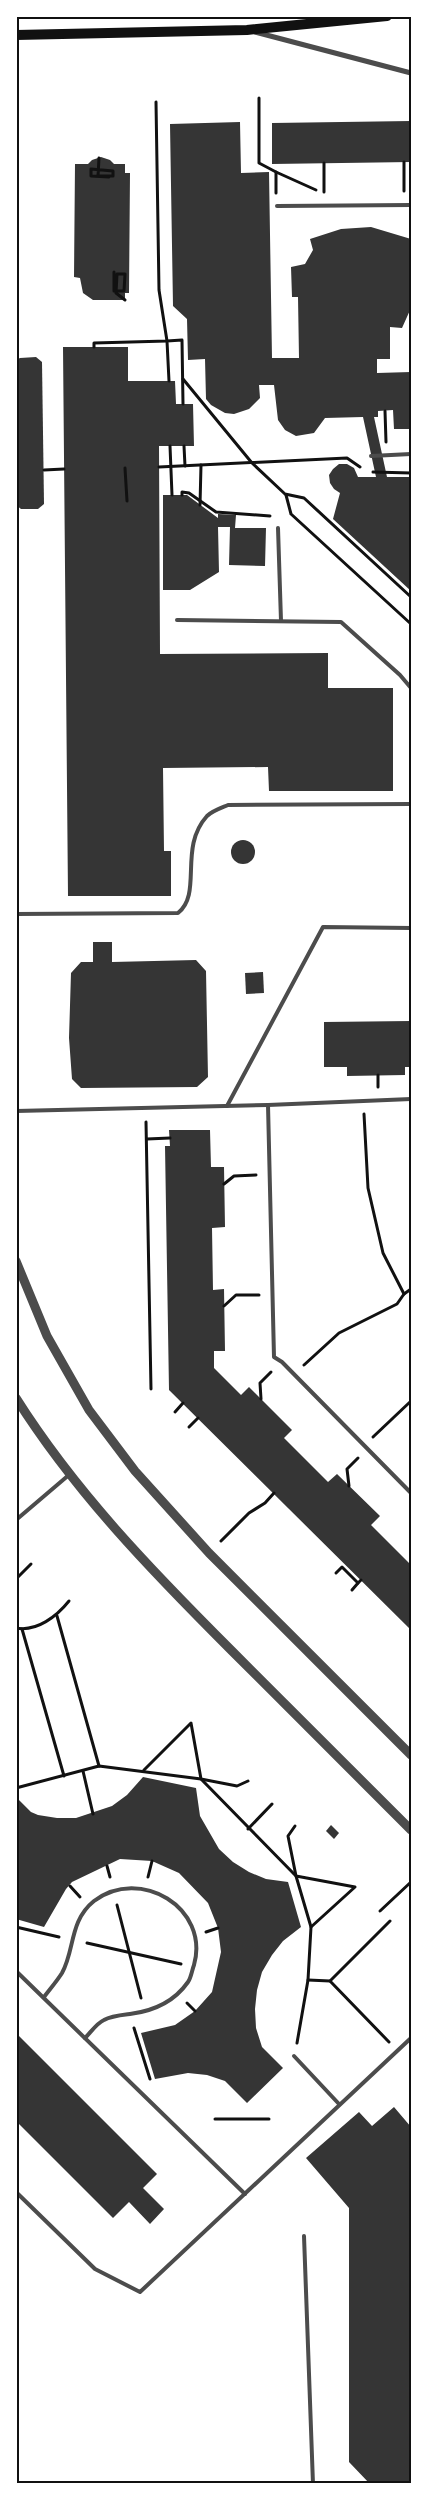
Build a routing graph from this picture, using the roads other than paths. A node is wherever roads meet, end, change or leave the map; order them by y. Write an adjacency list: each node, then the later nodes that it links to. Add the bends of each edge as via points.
1 (387, 16): 2 (main road)
2 (247, 30): 3 (main road); 4 (street)
3 (16, 35)
4 (411, 73)
5 (411, 205): 6 (lane)
6 (277, 206)
7 (411, 454): 8 (lane)
8 (371, 456)
9 (278, 528): 11 (lane)
10 (177, 620): 11 (lane)
11 (281, 621): 12 (lane, via 341,622)
12 (411, 688)
13 (411, 804): 14 (lane, via 228,805 208,815 195,835 190,854 190,895 186,907 178,914)
14 (16, 914)
15 (411, 928): 18 (lane, via 323,927)
16 (411, 1099): 17 (lane)
17 (268, 1105): 18 (lane); 23 (lane, via 274,1358 282,1362)
18 (227, 1106): 19 (lane)
19 (16, 1111)
20 (16, 1261): 25 (street, via 47,1336 89,1410 136,1470 209,1553)
21 (16, 1398): 22 (street)
22 (70, 1474): 24 (lane); 26 (street, via 141,1560)
23 (411, 1493)
24 (16, 1520)
25 (411, 1755)
26 (411, 1830)
27 (16, 1971): 28 (lane)
28 (44, 1997): 29 (lane); 29 (lane, via 63,1972 71,1940 82,1915 94,1902 114,1891 133,1887 154,1891 177,1905 192,1928 196,1955 189,1981 170,2002 145,2012 104,2020)
29 (85, 2038): 34 (lane)
30 (411, 2038): 32 (lane)
31 (294, 2056): 32 (lane)
32 (340, 2104): 34 (lane)
33 (16, 2192): 34 (lane, via 95,2269 140,2292)
34 (245, 2194)
35 (304, 2236): 36 (lane)
36 (313, 2484)

